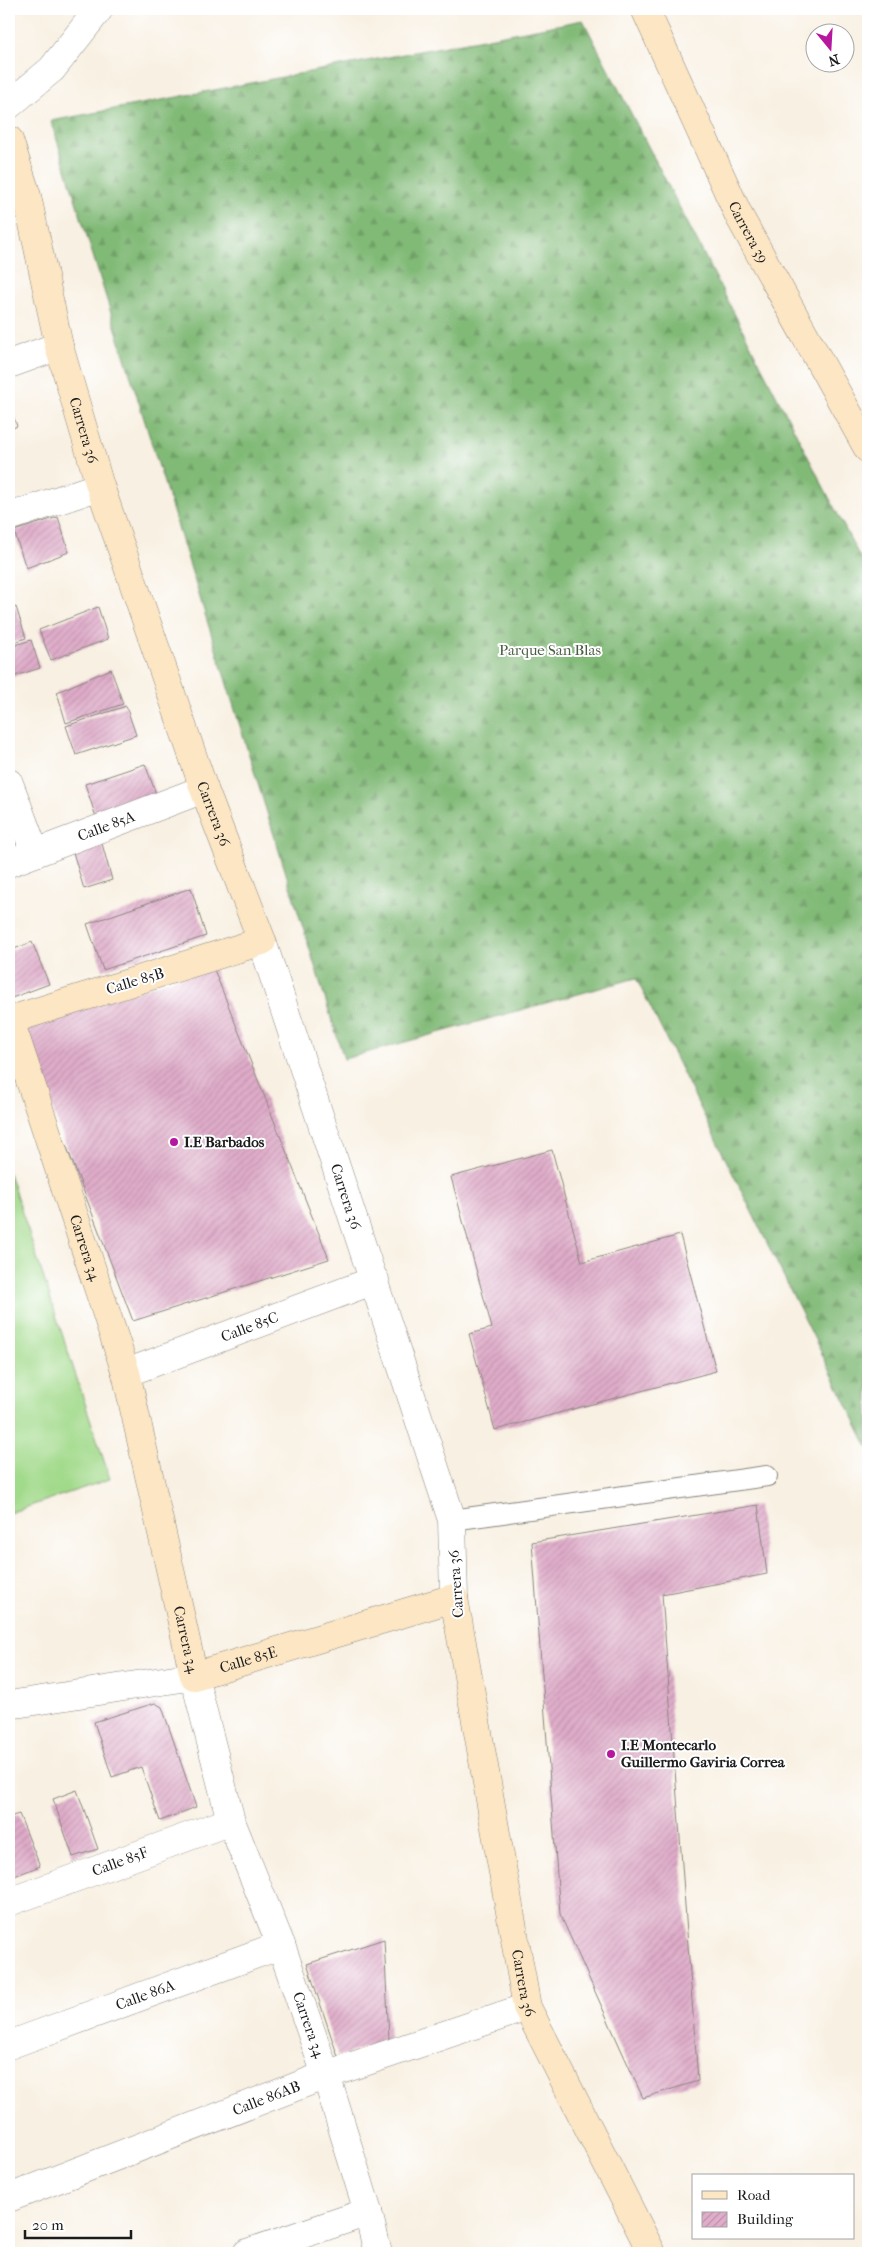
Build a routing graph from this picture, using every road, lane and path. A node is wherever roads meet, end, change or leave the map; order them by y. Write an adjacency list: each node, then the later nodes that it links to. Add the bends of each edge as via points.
1 (99, 9): 3 (street, via 52,68)
2 (644, 9): 8 (street, Carrera 39, via 739,216)
3 (9, 105)
4 (9, 140): 5 (street, Carrera 36)
5 (18, 198): 6 (street, Carrera 36)
6 (59, 346): 7 (street); 9 (street, Carrera 36)
7 (9, 364)
8 (868, 449)
9 (100, 486): 10 (street); 12 (street, Carrera 36)
10 (9, 517)
11 (9, 783): 13 (street)
12 (204, 789): 13 (street, Calle 85A); 15 (street, Carrera 36)
13 (35, 853): 14 (street, Calle 85A)
14 (9, 863)
15 (262, 941): 16 (street, Calle 85B); 17 (street, Carrera 36)
16 (10, 1021): 18 (street, Carrera 34)
17 (375, 1280): 18 (street, Calle 85C); 20 (street, Carrera 36)
18 (126, 1373): 22 (street, Carrera 34)
19 (767, 1476): 20 (lane)
20 (452, 1520): 21 (street, Carrera 36)
21 (454, 1598): 22 (street, Calle 85E); 27 (street, Carrera 36)
22 (194, 1676): 23 (street, Calle 85E); 24 (street, Carrera 34)
23 (9, 1706)
24 (231, 1821): 25 (street, Calle 85F); 26 (street, Carrera 34)
25 (9, 1902)
26 (282, 1944): 28 (street, Calle 86A); 29 (street, Carrera 34)
27 (526, 2007): 29 (street, Calle 86AB); 34 (street, Carrera 36)
28 (9, 2045)
29 (326, 2075): 30 (street, Calle 86AB); 31 (street, Carrera 34)
30 (9, 2198)
31 (368, 2212): 32 (street); 33 (street, Carrera 34)
32 (247, 2253)
33 (378, 2253)
34 (652, 2253)

